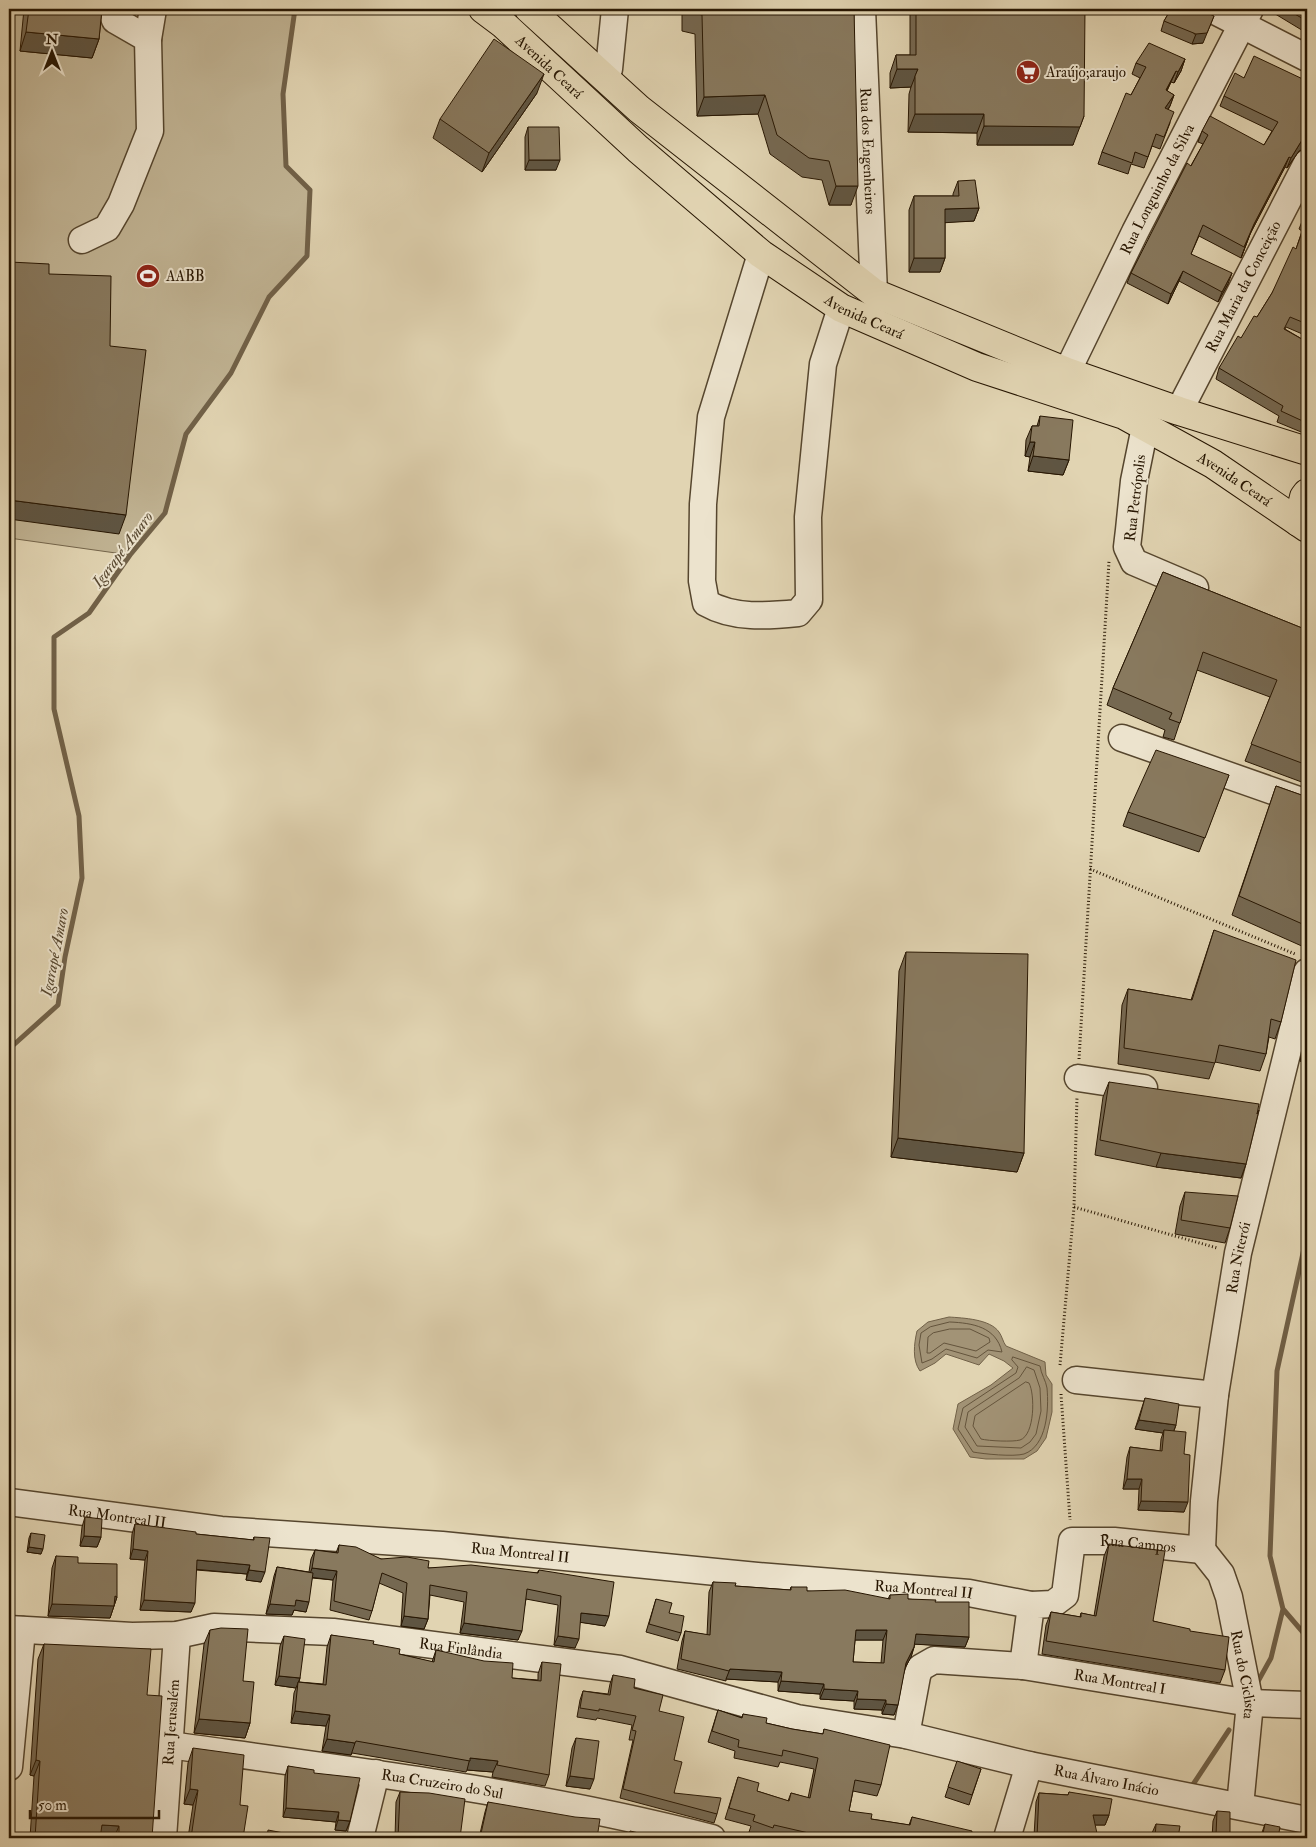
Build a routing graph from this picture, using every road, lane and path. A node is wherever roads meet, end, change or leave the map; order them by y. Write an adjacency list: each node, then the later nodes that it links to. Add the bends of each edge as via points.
1 (111, 9): 10 (street, via 116,20)
2 (153, 9): 10 (street)
3 (483, 9): 15 (main road, Avenida Ceará, via 638,149)
4 (517, 9): 16 (main road, via 576,67 760,226 814,264)
5 (529, 9): 16 (main road, Avenida Ceará, via 639,109)
6 (615, 9): 12 (street)
7 (862, 9): 16 (street, Rua dos Engenheiros)
8 (1211, 9): 9 (street)
9 (1246, 17): 11 (street); 18 (street, Rua Longuinho da Silva, via 1134,232)
10 (148, 40): 14 (street, via 150,131 121,204 107,228)
11 (1307, 58)
12 (609, 69)
13 (1307, 163): 19 (street, Rua Maria da Conceição)
14 (82, 240)
15 (761, 254): 17 (main road, Avenida Ceará); 17 (street, via 711,417 703,504 702,582 706,603 721,612 765,616 798,613 809,600 808,517 821,380)
16 (869, 290): 18 (main road, Avenida Ceará)
17 (841, 308): 20 (main road, Avenida Ceará, via 977,367 1124,415)
18 (1067, 372): 19 (main road, Avenida Ceará)
19 (1179, 411): 21 (main road, Avenida Ceará)
20 (1145, 427): 23 (main road, Avenida Ceará, via 1213,464); 24 (street, Rua Petrópolis, via 1134,481 1128,547 1134,562)
21 (1307, 450)
22 (1307, 492): 23 (main road)
23 (1303, 525)
24 (1215, 596)
25 (1100, 711): 28 (path)
26 (1122, 738): 27 (street)
27 (1307, 803)
28 (1090, 869): 29 (path); 30 (path)
29 (1303, 964): 33 (street, Rua Niterói, via 1263,1105)
30 (1078, 1078): 31 (street); 32 (path)
31 (1166, 1091)
32 (1074, 1207): 33 (path); 34 (path)
33 (1238, 1253): 35 (street, Rua Niterói)
34 (1065, 1380): 35 (street); 37 (path)
35 (1215, 1395): 38 (street, Rua Niterói)
36 (9, 1502): 39 (street, Rua Montreal II, via 221,1530 442,1545 970,1593)
37 (1072, 1540): 38 (street, Rua Campos, via 1114,1540); 39 (street, via 1065,1595 1053,1604)
38 (1202, 1550): 43 (street, Rua do Ciclista, via 1221,1574 1229,1598)
39 (1031, 1606): 42 (street)
40 (15, 1629): 41 (street, Rua Finlândia, via 132,1636); 48 (street)
41 (177, 1635): 45 (street, Rua Finlândia, via 214,1627 333,1632 620,1669 797,1718); 46 (street, Rua Jerusalém)
42 (1023, 1666): 43 (street, Rua Montreal I); 45 (street, Rua Montreal I, via 934,1660 920,1668)
43 (1250, 1703): 44 (street, Rua Montreal I); 50 (street, Rua do Ciclista)
44 (1307, 1705)
45 (906, 1735): 47 (street, Rua Álvaro Inácio)
46 (169, 1745): 49 (street, Rua Cruzeiro do Sul); 52 (street, Rua Jerusalém)
47 (1029, 1765): 50 (street, Rua Álvaro Inácio); 55 (street)
48 (9, 1768)
49 (376, 1773): 53 (street); 54 (street, Rua Cruzeiro do Sul, via 581,1807)
50 (1240, 1806): 51 (street, Rua Álvaro Inácio)
51 (1307, 1820)
52 (163, 1838)
53 (360, 1838)
54 (712, 1838)
55 (1007, 1838)

